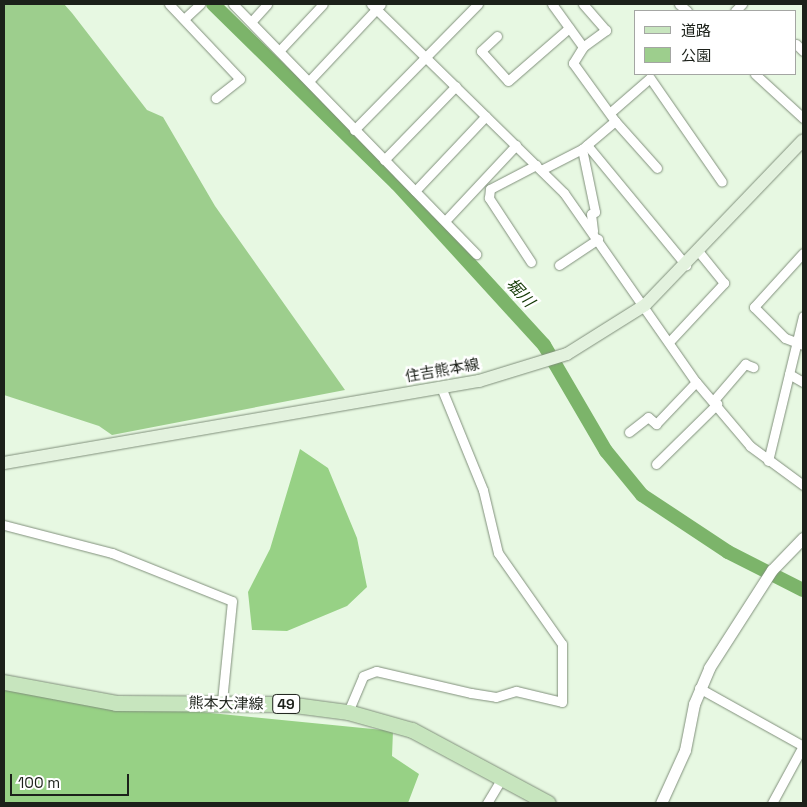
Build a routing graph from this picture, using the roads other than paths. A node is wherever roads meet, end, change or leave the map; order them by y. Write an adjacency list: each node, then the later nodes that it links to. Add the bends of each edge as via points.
1 (169, 4): 10 (street)
2 (200, 4): 10 (street)
3 (233, 4): 11 (street)
4 (267, 4): 11 (street)
5 (322, 4): 15 (street)
6 (478, 4): 16 (street)
7 (552, 4): 12 (street)
8 (583, 4): 14 (street, via 606,30)
9 (376, 5): 16 (street); 18 (street)
10 (184, 19): 20 (street, via 240,79)
11 (251, 22): 15 (street)
12 (569, 28): 13 (street, via 508,81 481,51); 14 (street)
13 (497, 36)
14 (583, 47): 21 (street, via 573,64)
15 (279, 50): 18 (street)
16 (425, 56): 19 (street); 25 (street)
17 (757, 75): 23 (street)
18 (309, 81): 25 (street)
19 (456, 86): 22 (street); 29 (street)
20 (216, 98)
21 (612, 111): 24 (street); 32 (street, via 650,78)
22 (486, 116): 27 (street); 33 (street)
23 (803, 118)
24 (615, 121): 28 (street); 31 (street, via 640,154)
25 (354, 130): 29 (street)
26 (803, 140): 36 (main road, 住吉熊本線)
27 (516, 145): 30 (street); 34 (street)
28 (584, 147): 30 (street); 35 (street); 41 (street)
29 (384, 160): 33 (street)
30 (538, 167): 35 (street); 39 (street, via 490,189 489,198)
31 (657, 168)
32 (722, 182)
33 (414, 191): 34 (street)
34 (445, 221): 38 (street)
35 (596, 235): 40 (street); 42 (street)
36 (699, 252): 41 (main road, 住吉熊本線); 44 (street, via 724,283)
37 (803, 253): 45 (street, via 754,307 785,338)
38 (476, 254)
39 (531, 262)
40 (559, 265)
41 (686, 265): 42 (main road, 住吉熊本線)
42 (645, 305): 44 (street); 50 (main road, 住吉熊本線, via 566,354 517,372)
43 (803, 316): 45 (street)
44 (669, 342): 48 (street)
45 (800, 344): 47 (street)
46 (753, 367): 51 (street, via 745,364)
47 (789, 374): 49 (street); 53 (street)
48 (696, 382): 51 (street); 52 (street, via 656,424 648,417)
49 (803, 382)
50 (441, 387): 54 (main road, 住吉熊本線); 62 (street, via 483,490 498,553 562,644 562,702 516,691 496,697 376,671 363,676)
51 (715, 402): 53 (street, via 750,446); 55 (street)
52 (629, 432)
53 (768, 461): 56 (street)
54 (4, 464)
55 (656, 464)
56 (803, 485)
57 (4, 525): 61 (street, via 112,553 232,601)
58 (803, 538): 60 (street, via 772,570)
59 (4, 682): 61 (main road, 熊本大津線 / 49, via 116,703)
60 (700, 688): 63 (street); 67 (street, via 685,750)
61 (222, 702): 62 (main road, 熊本大津線 / 49)
62 (348, 712): 64 (main road, 熊本大津線 / 49, via 412,730)
63 (803, 746): 68 (street)
64 (502, 778): 65 (street); 66 (main road, 熊本大津線 / 49)
65 (487, 803)
66 (548, 803)
67 (661, 803)
68 (772, 803)

